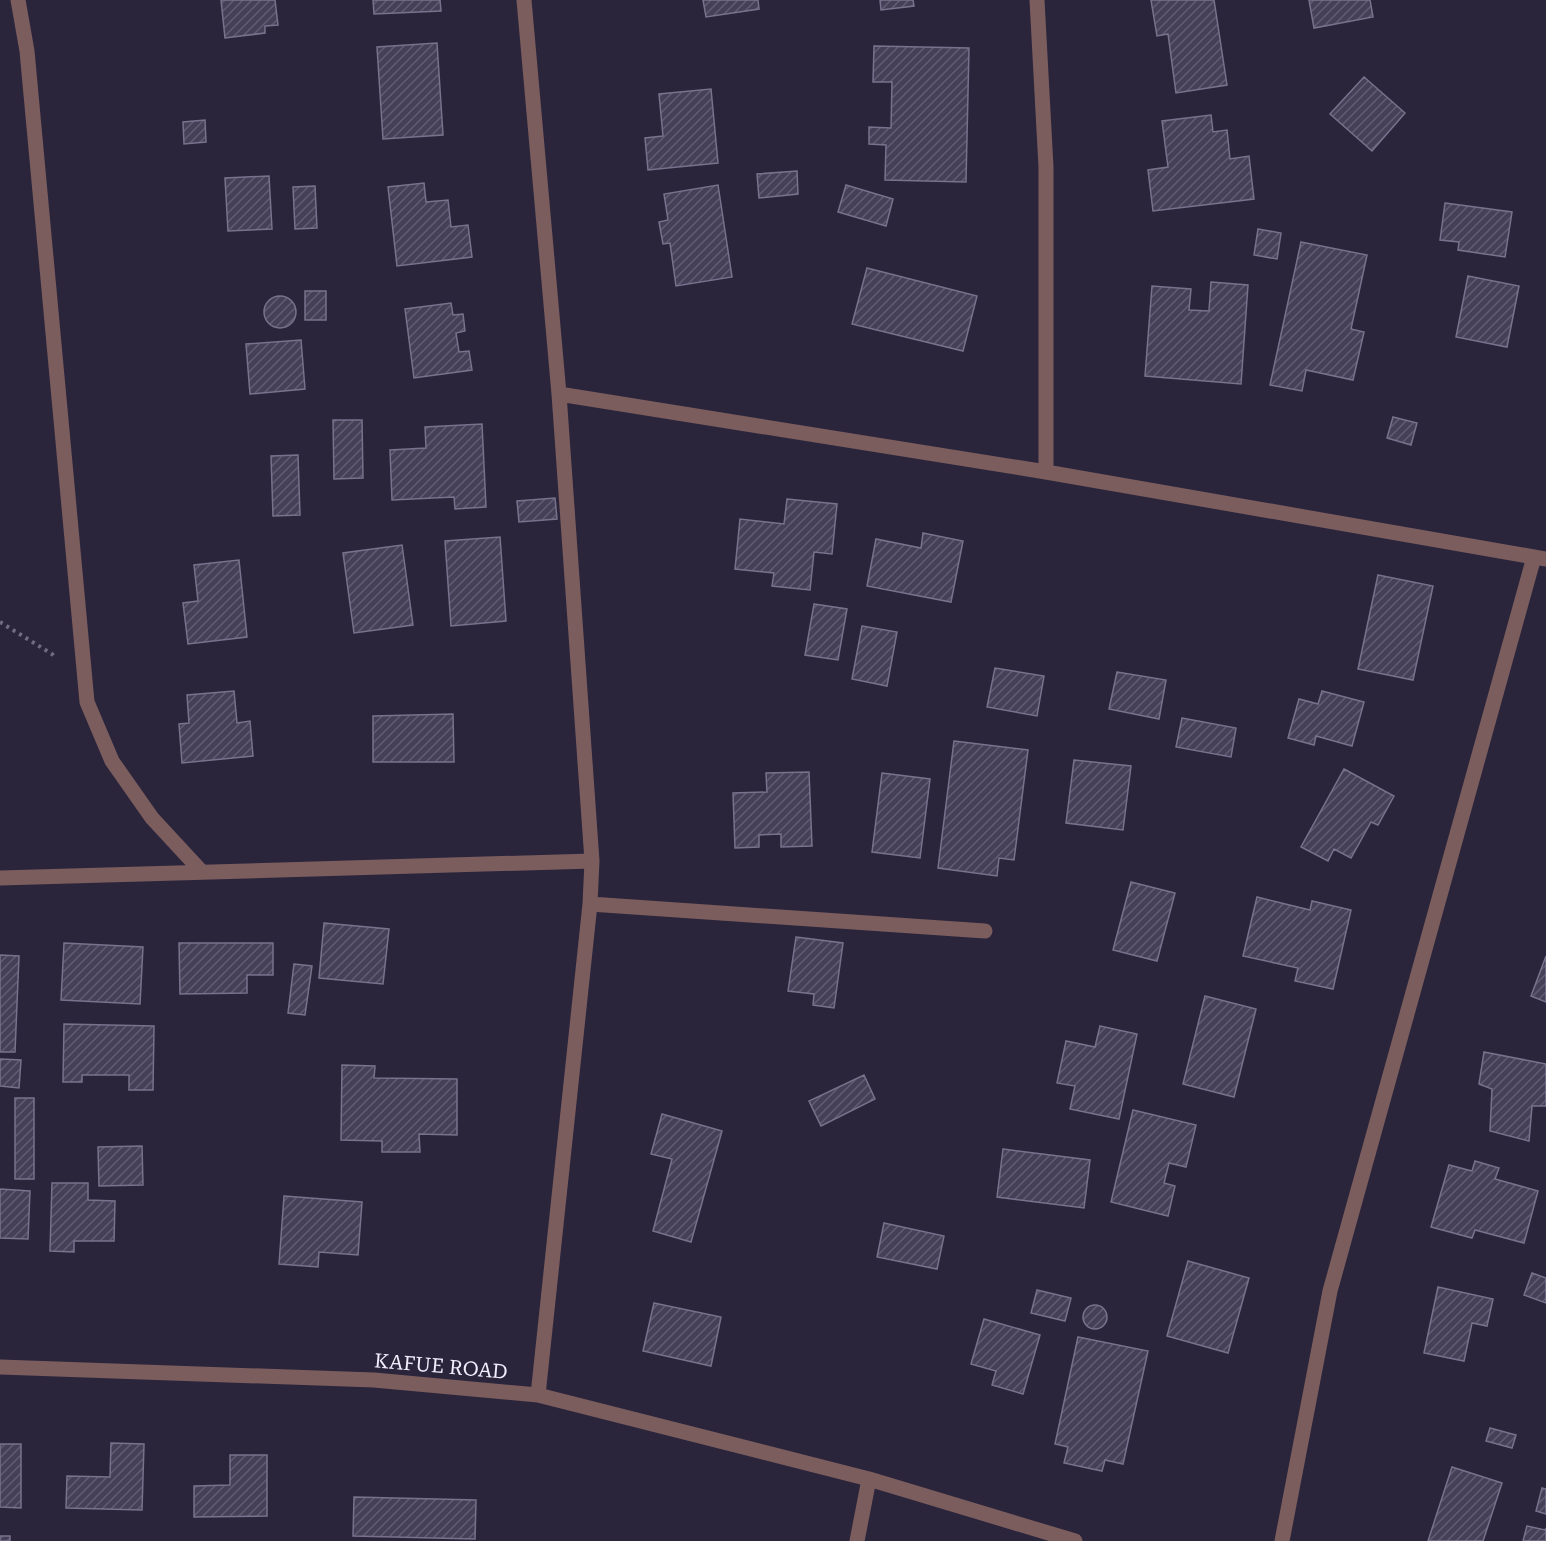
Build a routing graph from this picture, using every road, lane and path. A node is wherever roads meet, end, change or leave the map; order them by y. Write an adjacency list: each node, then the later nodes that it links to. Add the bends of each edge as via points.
1 (18, 0): 10 (street, via 27,51 87,702 119,771 152,818)
2 (525, 0): 4 (street)
3 (1037, 0): 5 (street, via 1046,167)
4 (559, 394): 5 (street); 9 (street)
5 (1046, 472): 6 (street)
6 (1540, 558): 19 (street, via 1330,1291)
7 (0, 622): 8 (path, via 52,654)
8 (59, 663)
9 (592, 861): 10 (street); 12 (street)
10 (202, 872): 11 (street)
11 (0, 878)
12 (590, 904): 13 (street); 15 (street)
13 (985, 931)
14 (0, 1367): 15 (street, KAFUE ROAD, via 374,1380)
15 (538, 1395): 16 (street, KAFUE ROAD)
16 (869, 1479): 17 (street); 18 (street, KAFUE ROAD)
17 (857, 1541)
18 (1075, 1541)
19 (1282, 1541)

